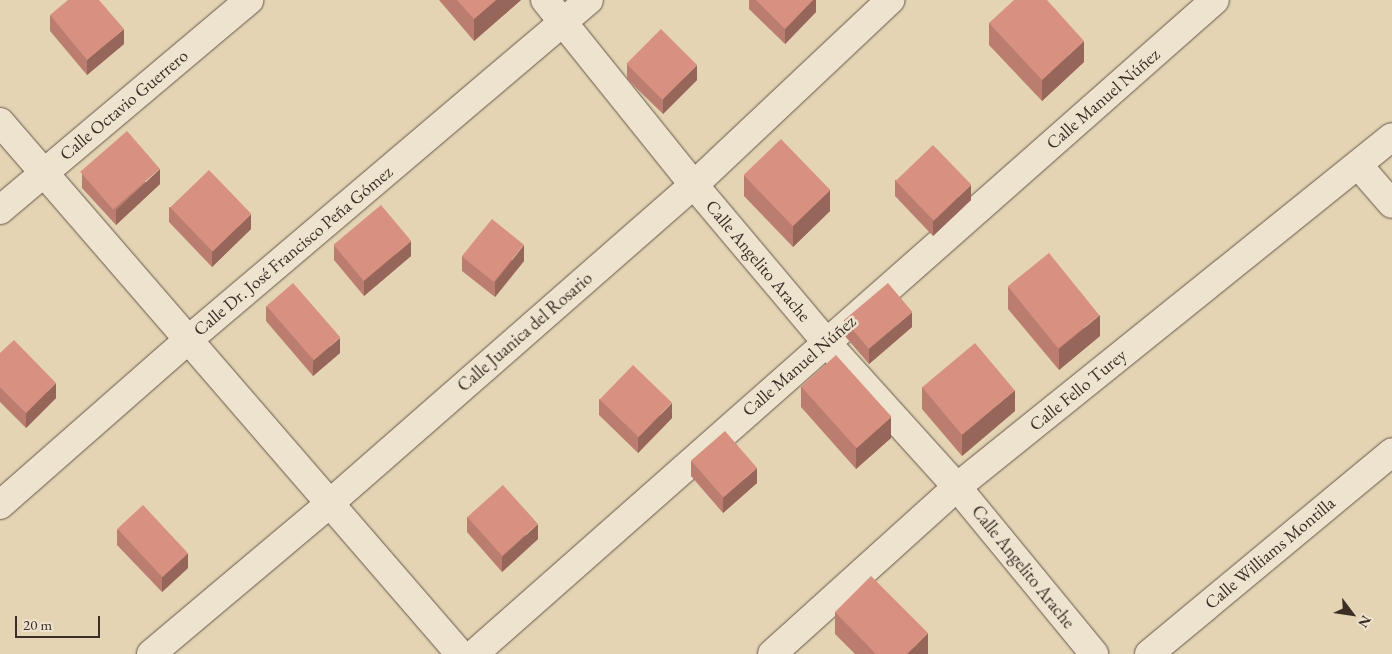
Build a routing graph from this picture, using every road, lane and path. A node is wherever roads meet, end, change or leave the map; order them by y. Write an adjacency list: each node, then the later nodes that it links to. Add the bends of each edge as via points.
1 (249, 0): 10 (street, Calle Octavio Guerrero)
2 (545, 0): 6 (street, Calle Angelito Arache)
3 (589, 0): 6 (street, Calle Dr. José Francisco Peña Gómez)
4 (890, 0): 11 (street, Calle Juanica del Rosario)
5 (1215, 0): 15 (street, Calle Manuel Núñez)
6 (564, 23): 11 (street, Calle Angelito Arache); 14 (street, Calle Dr. José Francisco Peña Gómez)
7 (0, 122): 10 (street)
8 (1392, 137): 9 (street, Calle Fello Turey)
9 (1359, 166): 12 (street); 17 (street, Calle Fello Turey)
10 (43, 173): 13 (street, Calle Octavio Guerrero); 14 (street)
11 (694, 184): 15 (street, Calle Angelito Arache); 18 (street, Calle Juanica del Rosario)
12 (1392, 204)
13 (0, 210)
14 (187, 341): 18 (street); 19 (street, Calle Dr. José Francisco Peña Gómez)
15 (826, 342): 17 (street, Calle Angelito Arache); 22 (street, Calle Manuel Núñez)
16 (1392, 452): 25 (street, Calle Williams Montilla)
17 (957, 487): 23 (street, Calle Fello Turey); 24 (street, Calle Angelito Arache)
18 (329, 504): 20 (street, Calle Juanica del Rosario); 21 (street)
19 (0, 505)
20 (152, 654)
21 (460, 654)
22 (474, 654)
23 (772, 654)
24 (1094, 654)
25 (1149, 654)

